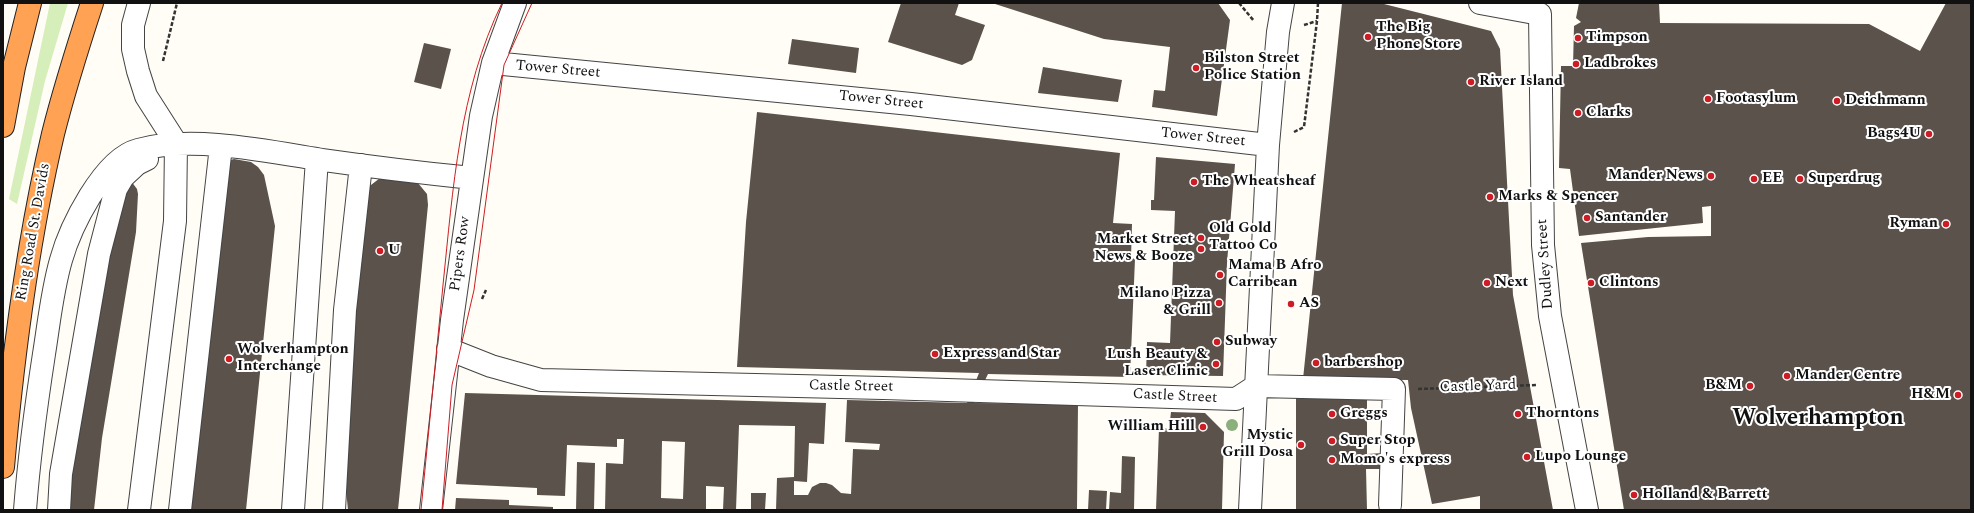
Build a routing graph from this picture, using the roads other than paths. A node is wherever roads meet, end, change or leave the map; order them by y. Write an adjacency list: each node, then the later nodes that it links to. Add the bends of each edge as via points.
1 (30, 3): 8 (highway)
2 (92, 3): 17 (highway, Ring Road St. Davids, via 67,83 39,201 21,302)
3 (139, 3): 9 (street, via 133,25 132,49 146,96)
4 (515, 3): 7 (street, Pipers Row)
5 (1283, 3): 10 (street)
6 (1480, 3): 27 (street, Dudley Street, via 1540,14 1544,245 1550,316)
7 (494, 63): 10 (street, Tower Street, via 911,104); 14 (street, Pipers Row, via 481,116)
8 (3, 126)
9 (176, 143): 11 (street); 19 (street, via 136,150 112,166 81,210 71,232 61,261 52,305 28,465); 20 (street, via 137,164 123,177 116,189 99,254 86,324 61,474); 21 (street, via 175,221)
10 (1268, 145): 16 (street)
11 (221, 146): 12 (street); 22 (street)
12 (317, 159): 13 (street); 23 (street)
13 (361, 165): 14 (street); 24 (street, via 345,310)
14 (472, 178): 15 (street, Pipers Row)
15 (448, 349): 16 (street, Castle Street, via 491,366 541,380 1236,399); 25 (street, Pipers Row)
16 (1256, 386): 18 (street, via 1394,389); 26 (street)
17 (3, 467)
18 (1390, 505)
19 (24, 510)
20 (59, 510)
21 (139, 510)
22 (180, 510)
23 (293, 510)
24 (334, 510)
25 (431, 510)
26 (1250, 510)
27 (1587, 510)

